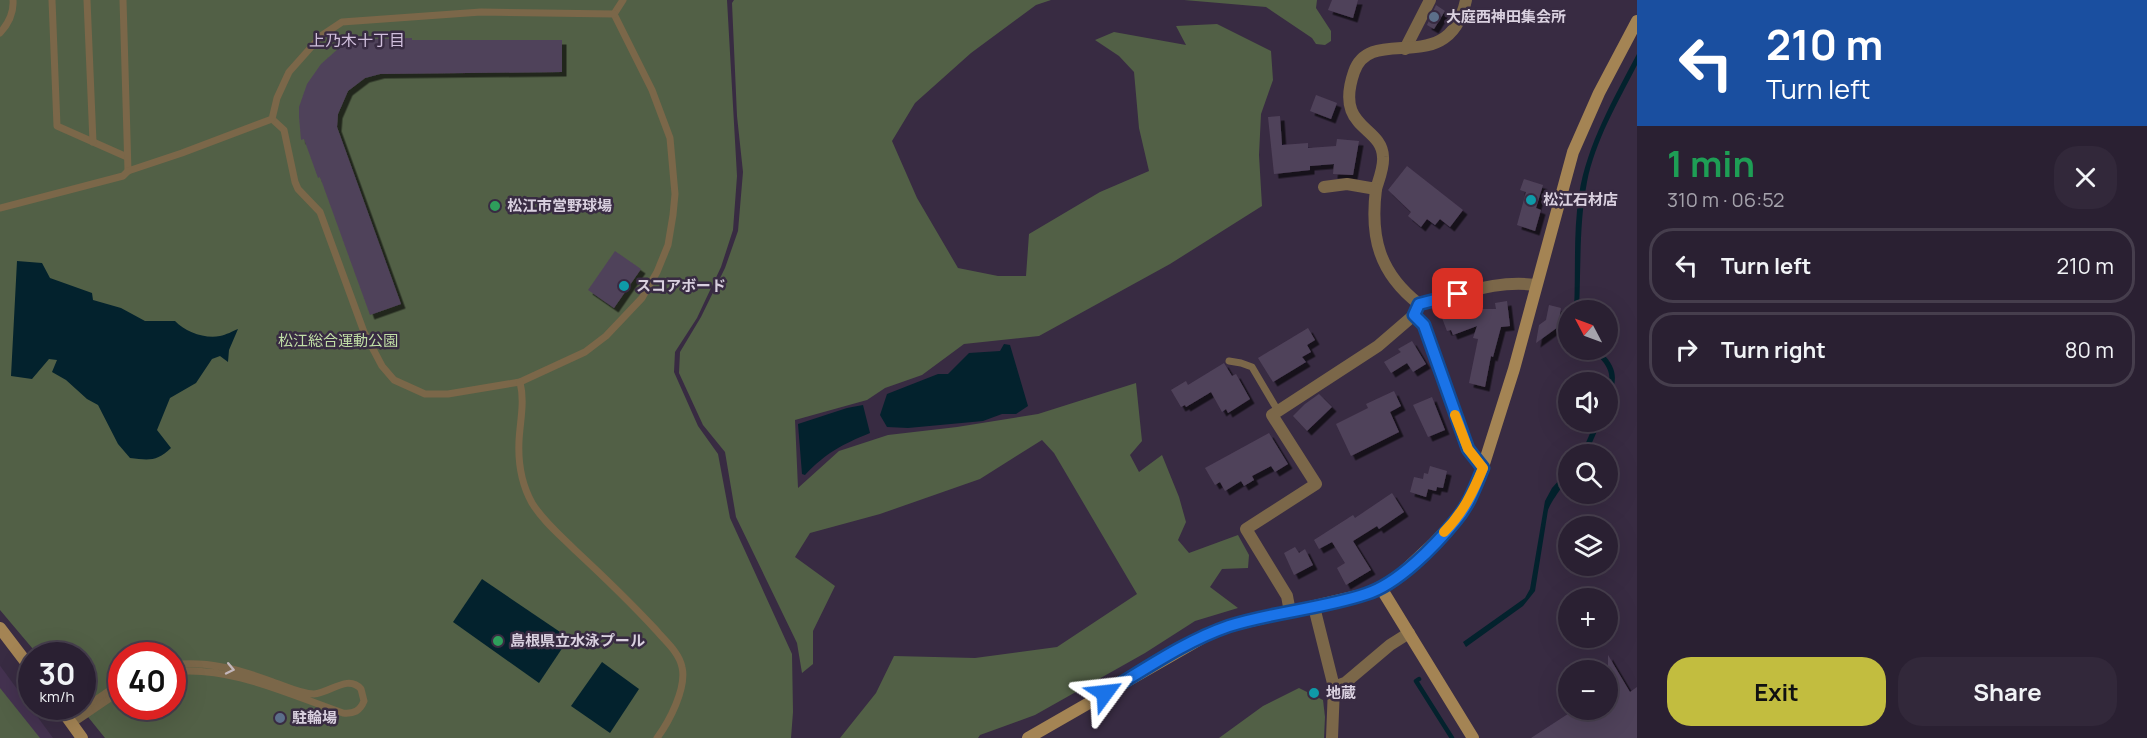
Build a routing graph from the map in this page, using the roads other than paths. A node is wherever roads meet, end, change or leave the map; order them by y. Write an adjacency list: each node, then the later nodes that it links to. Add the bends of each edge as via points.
1 (13, 0): 10 (lane, via 14,9)
2 (52, 0): 13 (lane, via 57,126)
3 (87, 0): 13 (lane)
4 (123, 0): 14 (lane)
5 (623, 0): 8 (lane)
6 (1430, 0): 11 (street)
7 (1466, 0): 11 (street, via 1459,22 1447,37 1439,43)
8 (615, 14): 12 (lane, via 481,12 342,22 321,36 289,72); 22 (lane, via 652,90 670,138 675,194 668,245 642,298 606,336 585,352)
9 (1637, 21): 19 (street, via 1573,152)
10 (0, 33)
11 (1406, 49): 17 (street, via 1369,52 1358,63 1350,89 1351,113 1378,143 1383,156)
12 (272, 119): 15 (lane); 22 (lane, via 284,130 298,189 320,212 368,340 394,380 425,394)
13 (93, 142): 14 (lane)
14 (127, 157): 15 (lane)
15 (128, 171): 18 (lane, via 123,176)
16 (1324, 187): 17 (street, via 1347,184)
17 (1376, 189): 20 (street, via 1374,231 1379,253)
18 (0, 208)
19 (1536, 285): 20 (street, via 1478,288); 24 (street)
20 (1416, 309): 23 (street, via 1378,346); 24 (street, via 1468,449)
21 (1230, 361): 23 (lane, via 1252,367)
22 (520, 382): 38 (lane, via 523,394 519,454 532,502 547,522 676,652 681,664 681,686 667,725)
23 (1278, 411): 27 (street, via 1272,415 1316,484 1246,529 1287,596)
24 (1483, 468): 25 (street, via 1457,519)
25 (1381, 588): 26 (street); 29 (street)
26 (1314, 607): 27 (street); 33 (street)
27 (1290, 612): 39 (street, via 1209,634)
28 (0, 628): 30 (street)
29 (1409, 633): 33 (street, via 1345,683); 41 (street)
30 (18, 652)
31 (186, 665): 32 (lane, one-way to 32, via 234,669 308,694 353,683 361,689 364,701 354,713 343,713 226,675)
32 (186, 672)
33 (1334, 687): 40 (street)
34 (108, 693): 36 (lane)
35 (108, 699): 36 (lane)
36 (70, 722): 37 (street)
37 (82, 738)
38 (657, 738)
39 (1028, 738)
40 (1332, 738)
41 (1473, 738)

